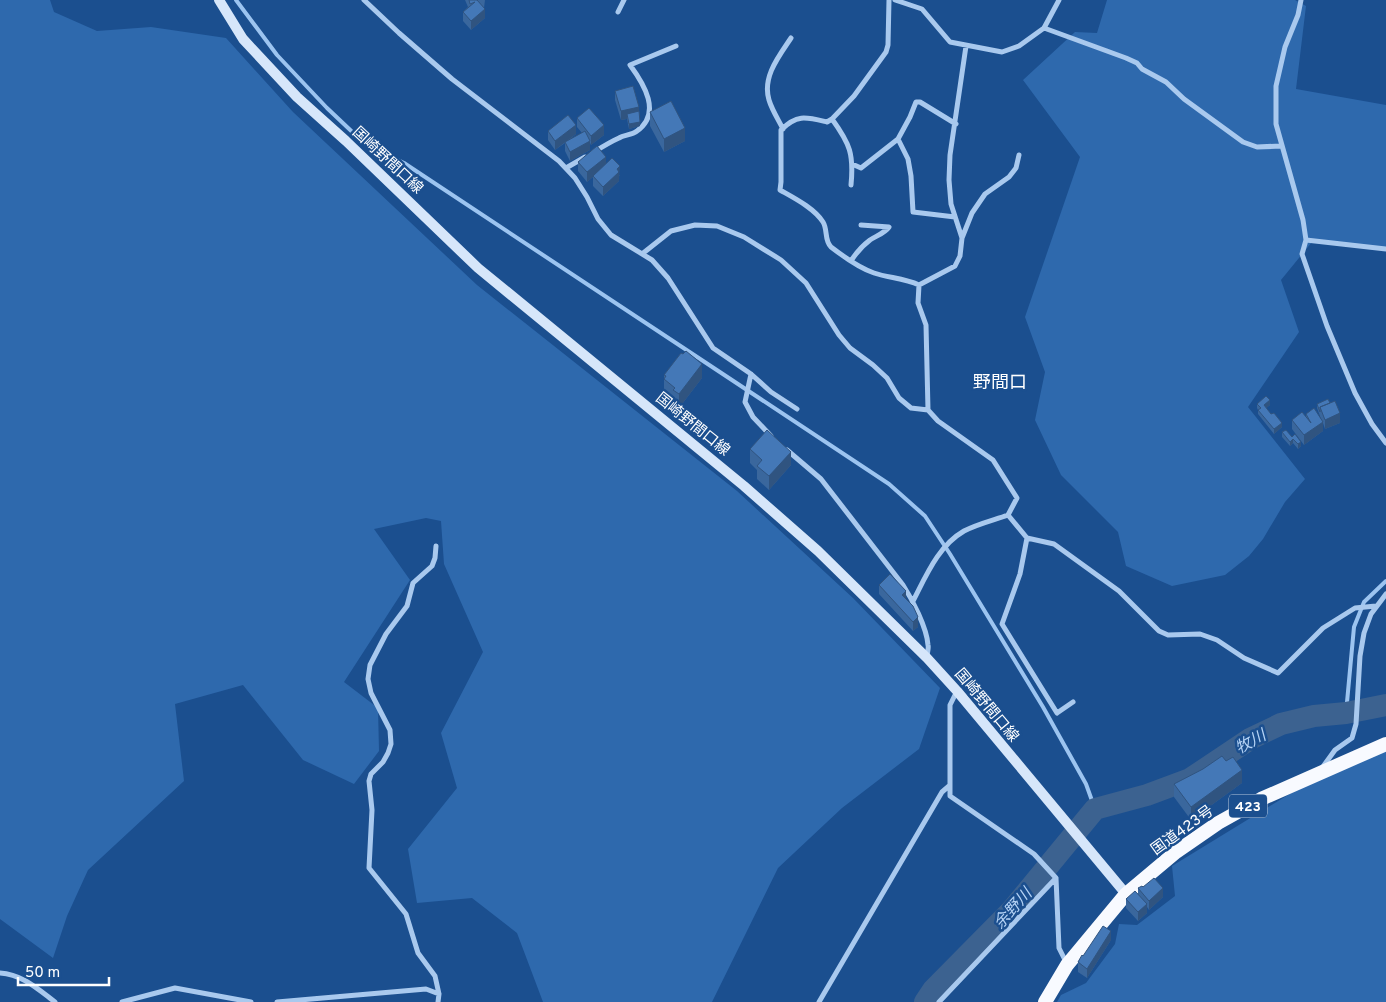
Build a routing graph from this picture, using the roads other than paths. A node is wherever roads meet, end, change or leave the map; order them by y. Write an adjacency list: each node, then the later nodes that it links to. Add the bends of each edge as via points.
1 (219, 0): 42 (main road, 国崎野間口線, via 243,39 297,97 478,268 744,486 818,551)
2 (366, 0): 20 (street, via 452,80)
3 (624, 0): 8 (street)
4 (889, 0): 13 (street, via 886,52 854,96)
5 (895, 0): 12 (street, via 922,9 950,42)
6 (1059, 0): 9 (street)
7 (1301, 0): 17 (street, via 1276,86 1276,124)
8 (618, 12)
9 (1044, 28): 12 (street, via 1019,46 1002,52); 17 (street, via 1137,63 1243,142 1257,147)
10 (790, 38): 15 (street, via 773,64 767,84 769,99)
11 (676, 46): 20 (street, via 630,65 649,96 650,111 646,121 636,132 620,137)
12 (966, 46): 14 (street)
13 (832, 119): 15 (street, via 827,122 806,117 796,119); 19 (street, via 843,133 851,151)
14 (956, 124): 16 (street, via 916,102); 22 (street, via 949,180)
15 (783, 129): 28 (street, via 780,190 811,210 823,222 826,240)
16 (898, 139): 19 (street, via 861,168); 22 (street, via 910,168 914,212)
17 (1281, 146): 25 (street)
18 (1019, 155): 24 (street, via 1016,168 1009,177 985,194 972,213)
19 (852, 164): 21 (street)
20 (566, 168): 27 (street, via 611,235)
21 (851, 185)
22 (955, 217): 24 (street)
23 (861, 225): 28 (street, via 890,227 870,240)
24 (962, 238): 29 (street, via 956,266)
25 (1306, 240): 26 (street); 34 (street, via 1302,254 1328,329 1358,398)
26 (1386, 249)
27 (642, 254): 30 (street, via 668,278 713,348); 32 (street, via 671,231 695,225 717,226 744,237 780,260 806,283 839,335 887,378 899,398 911,408)
28 (851, 261): 29 (street, via 875,273)
29 (919, 285): 32 (street, via 918,303 926,325)
30 (751, 374): 31 (street); 33 (street, via 745,402 752,417)
31 (798, 409)
32 (928, 410): 36 (street, via 938,422 993,460 1018,498)
33 (773, 438)
34 (1386, 443)
35 (780, 444): 40 (street, via 821,478)
36 (1008, 515): 37 (street); 40 (street, via 964,531 953,539 936,557)
37 (1027, 538): 41 (street, via 1054,544 1119,591 1159,632 1168,635 1200,634 1278,673 1323,628 1355,608); 44 (street, via 1020,574 1002,624 1057,713)
38 (436, 546): 52 (street, via 432,566 413,583 407,606 386,634 370,665 368,680 371,693 390,730 391,744 369,781 372,810 369,868 406,914 418,953 435,976)
39 (1386, 594): 41 (street)
40 (913, 601): 42 (street, via 928,645)
41 (1376, 606): 46 (street, via 1364,633 1352,738 1335,750)
42 (927, 658): 43 (main road, 国崎野間口線)
43 (957, 691): 47 (street, via 950,705); 49 (main road, 国崎野間口線)
44 (1073, 702)
45 (1386, 744): 46 (highway, 国道423号 / 423)
46 (1319, 773): 49 (highway, 国道423号 / 423, via 1218,822)
47 (949, 786): 48 (street, via 950,796 1034,854); 58 (street, via 942,792)
48 (1056, 878): 50 (street, via 1059,948); 59 (street)
49 (1126, 894): 50 (highway, 国道423号 / 423)
50 (1068, 965): 60 (highway, 国道423号 / 423)
51 (0, 973): 53 (street, via 27,981)
52 (439, 994): 56 (street, via 426,989); 57 (street)
53 (55, 1002)
54 (122, 1002): 55 (street, via 174,988)
55 (251, 1002)
56 (277, 1002)
57 (438, 1002)
58 (819, 1002)
59 (939, 1002)
60 (1045, 1002)

